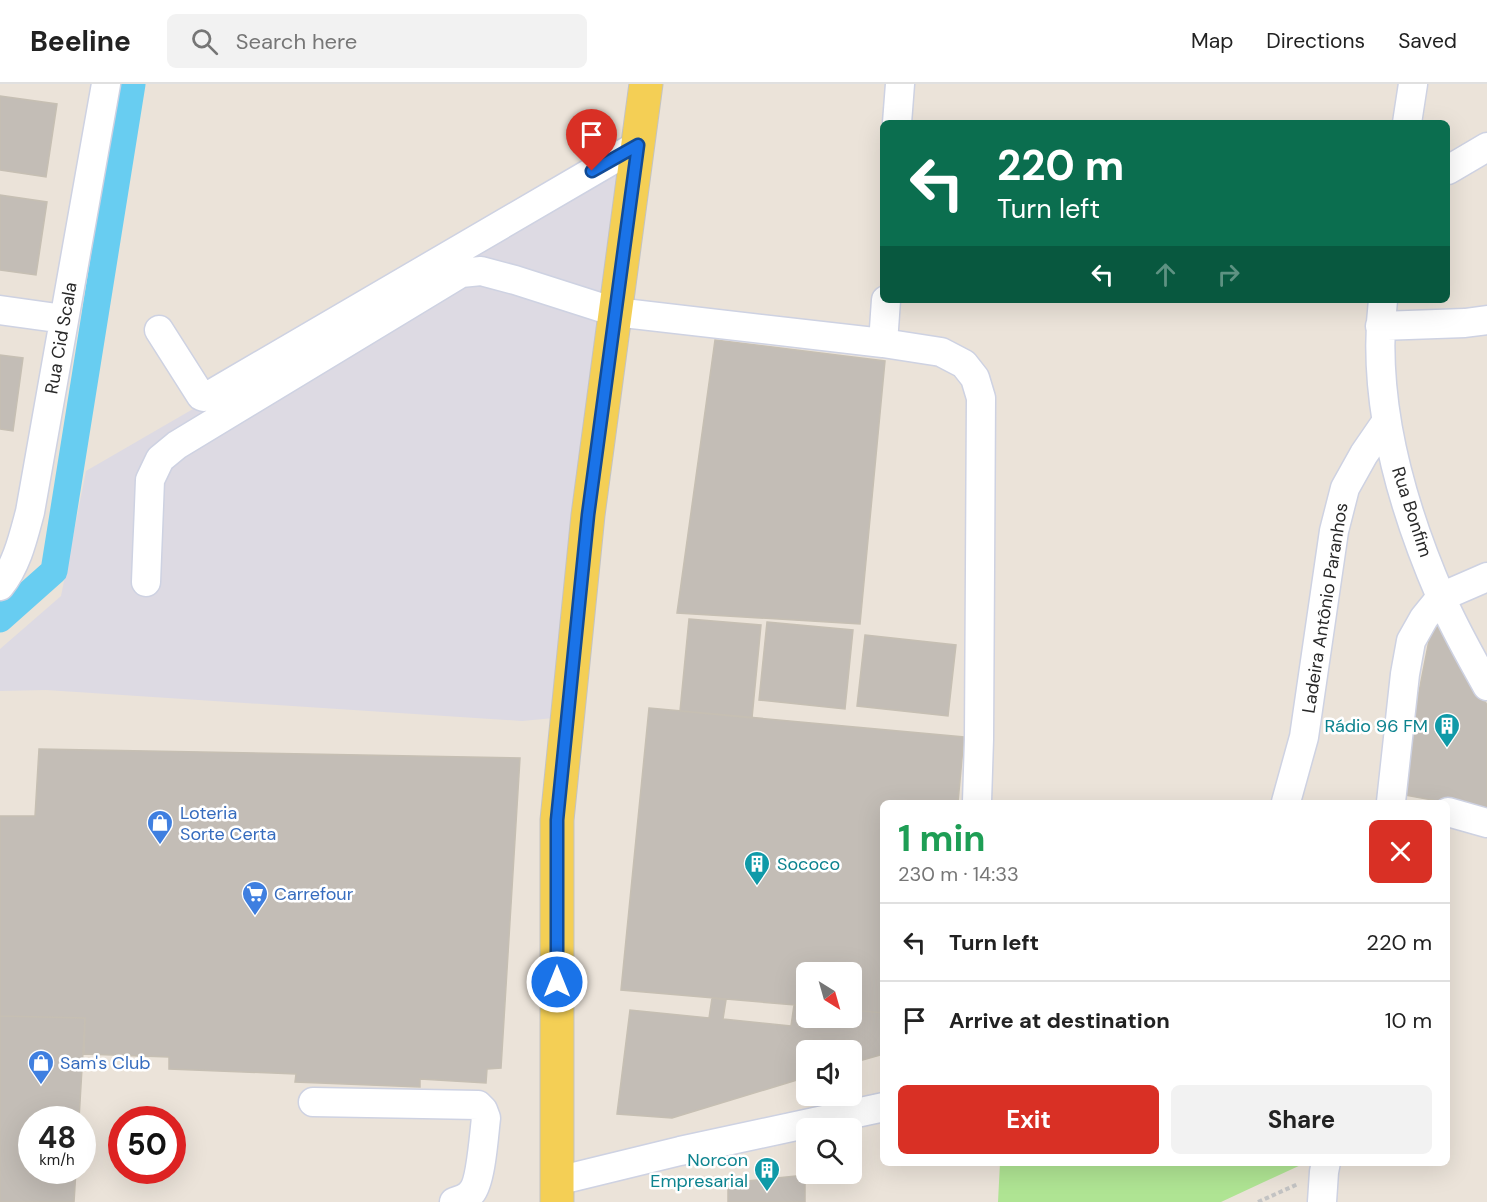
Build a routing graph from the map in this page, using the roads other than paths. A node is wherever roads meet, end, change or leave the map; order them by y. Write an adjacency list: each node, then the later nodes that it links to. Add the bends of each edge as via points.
1 (106, 84): 14 (street, Rua Cid Scala)
2 (646, 84): 7 (main road)
3 (900, 84): 5 (street)
4 (1413, 84): 6 (street)
5 (897, 120)
6 (1407, 120)
7 (638, 145): 12 (main road); 16 (street, via 208,396 201,396)
8 (1487, 147): 9 (street)
9 (1450, 169)
10 (886, 303): 17 (street)
11 (0, 310): 14 (street)
12 (615, 312): 17 (street); 20 (street, via 481,271 461,273 160,459 150,480); 32 (main road, via 588,515 557,820)
13 (1381, 313): 15 (street, via 1465,323); 18 (street, Rua Bonfim)
14 (64, 319): 21 (street, Rua Cid Scala, via 30,512 20,548)
15 (1487, 320)
16 (159, 330)
17 (883, 343): 24 (street, via 941,352 964,364 975,378 981,398)
18 (1386, 422): 22 (street, Rua Bonfim, via 1418,539); 25 (street, Ladeira Antônio Paranhos, via 1345,488 1334,531 1304,737)
19 (1487, 577): 22 (street)
20 (146, 582)
21 (0, 586)
22 (1441, 597): 23 (street, Rua Bonfim); 26 (street, via 1411,641 1405,674)
23 (1487, 686)
24 (977, 800)
25 (1287, 800)
26 (1397, 800)
27 (1450, 813): 28 (street)
28 (1487, 822)
29 (313, 1101): 33 (street, via 478,1105 486,1118 478,1180 473,1192)
30 (880, 1108): 32 (street, via 680,1151)
31 (1325, 1167): 34 (street)
32 (557, 1192)
33 (454, 1202)
34 (1322, 1202)

